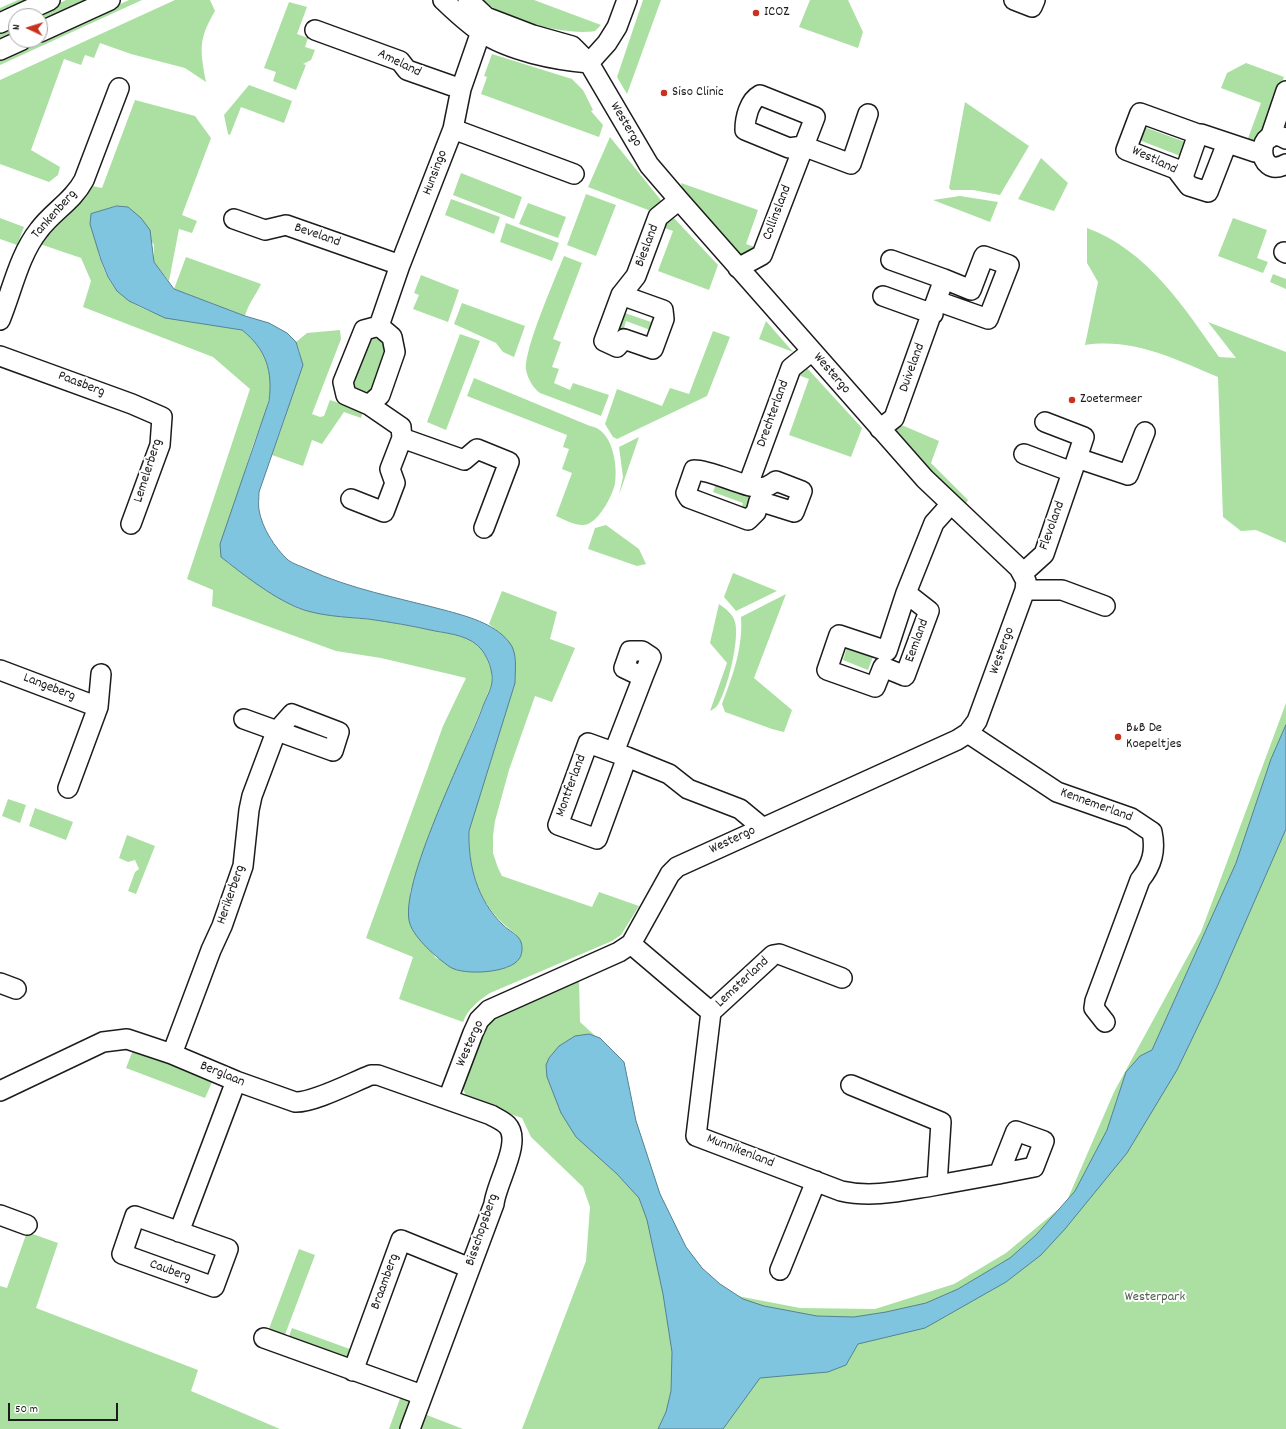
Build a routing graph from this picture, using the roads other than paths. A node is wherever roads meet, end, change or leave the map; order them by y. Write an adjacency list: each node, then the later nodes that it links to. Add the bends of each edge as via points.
1 (50, 0): 8 (street)
2 (110, 0): 10 (street)
3 (443, 0): 9 (street, Westergo)
4 (468, 0): 9 (street, Westergo)
5 (627, 0): 12 (street, via 617,27)
6 (1014, 0): 7 (street, via 1032,7)
7 (1035, 0)
8 (0, 23)
9 (483, 25): 12 (street, Westergo, via 572,46); 14 (street, Hunsingo)
10 (48, 28)
11 (315, 30): 14 (street, Ameland, via 400,61 407,70)
12 (589, 63): 24 (street, Westergo, via 649,165)
13 (119, 88): 33 (street, Tankenberg, via 78,192 39,229 30,242)
14 (461, 90): 17 (street, Hunsingo)
15 (1286, 91): 20 (street)
16 (868, 114): 28 (street, Collinsland, via 851,164 803,146 762,255)
17 (453, 129): 22 (street); 27 (street, Hunsingo)
18 (1198, 134): 19 (street, Westland); 23 (street, Westland); 23 (street, Westland, via 1140,113 1126,150 1176,169)
19 (1228, 143): 20 (street, Westland, via 1255,152); 23 (street, Westland, via 1208,192 1189,186)
20 (1272, 143): 21 (street, via 1262,157 1268,164 1277,167)
21 (1286, 164)
22 (574, 174)
23 (1183, 176)
24 (679, 200): 28 (street, Westergo); 30 (street, Biesland, via 658,217 636,276)
25 (234, 219): 27 (street, Beveland, via 266,230 286,225)
26 (891, 260): 29 (street)
27 (400, 265): 34 (street, Hunsingo)
28 (738, 268): 35 (street, Westergo)
29 (944, 279): 32 (street, Duiveland); 32 (street, via 971,290 984,256 1009,265 988,319)
30 (622, 295)
31 (883, 296): 32 (street)
32 (935, 307): 40 (street, Duiveland, via 894,418)
33 (0, 320)
34 (379, 326): 37 (street, via 392,337 395,352 380,395); 37 (street, via 364,330 343,382 346,395)
35 (812, 351): 40 (street, Westergo); 45 (street, Drechterland, via 791,368)
36 (0, 356): 38 (street, Paasberg)
37 (369, 405): 42 (street, via 401,427)
38 (162, 417): 48 (street, Lemelerberg, via 160,445)
39 (1045, 422): 44 (street, Flevoland, via 1084,437)
40 (880, 429): 47 (street, Westergo)
41 (1145, 432): 44 (street, via 1128,475)
42 (402, 438): 46 (street, via 390,468 395,483 384,512); 49 (street, via 464,460 477,449 509,462)
43 (1024, 454): 44 (street)
44 (1075, 465): 50 (street, Flevoland, via 1044,554)
45 (757, 491)
46 (352, 499)
47 (951, 504): 50 (street, Westergo); 51 (street, Eemland, via 934,523)
48 (131, 524)
49 (484, 528)
50 (1024, 581): 52 (street, via 1062,590); 58 (street, Westergo, via 977,721)
51 (906, 593): 51 (street, Eemland, via 885,659 905,676 929,611)
52 (1105, 606)
53 (0, 670): 56 (street, Langeberg)
54 (101, 674): 56 (street)
55 (643, 677): 59 (street, Montferland)
56 (98, 707): 60 (street)
57 (244, 719): 66 (street, Herikerberg, via 276,732 252,796 243,866)
58 (968, 733): 61 (street, Westergo); 65 (street, Kennemerland, via 1057,792 1131,818 1152,832 1153,857 1148,870 1140,880 1095,1002 1094,1008)
59 (621, 755): 59 (street, Montferland, via 597,839 558,825 588,743); 61 (street, Montferland, via 669,774 688,789 740,809)
60 (68, 788)
61 (762, 828): 62 (street, Westergo, via 677,867 670,874)
62 (631, 944): 64 (street); 70 (street, Westergo, via 619,952 489,1010 479,1020)
63 (842, 978): 64 (street, Lemsterland, via 779,954 773,955)
64 (711, 1012): 72 (street, Munnikenland, via 696,1136)
65 (1105, 1022)
66 (172, 1054): 67 (street, Berglaan); 69 (street, Berglaan, via 127,1039 103,1042)
67 (236, 1081): 70 (street, Berglaan, via 295,1102 302,1102 371,1075 378,1075); 76 (street)
68 (850, 1085): 73 (street, via 941,1122)
69 (0, 1091)
70 (448, 1099): 77 (street, Bisschopsberg, via 491,1115 507,1125 512,1135 513,1145)
71 (999, 1174): 73 (street, Munnikenland)
72 (816, 1181): 73 (street, Munnikenland, via 865,1195); 78 (street)
73 (937, 1185)
74 (0, 1215): 75 (street)
75 (27, 1225)
76 (179, 1232): 76 (street, Cauberg, via 228,1249 214,1288 122,1254 135,1216)
77 (470, 1268): 80 (street, Braamberg, via 401,1240); 81 (street, Bisschopsberg)
78 (780, 1270)
79 (264, 1338): 80 (street)
80 (354, 1371): 81 (street)
81 (422, 1395): 82 (street, Bisschopsberg)
82 (410, 1429)

